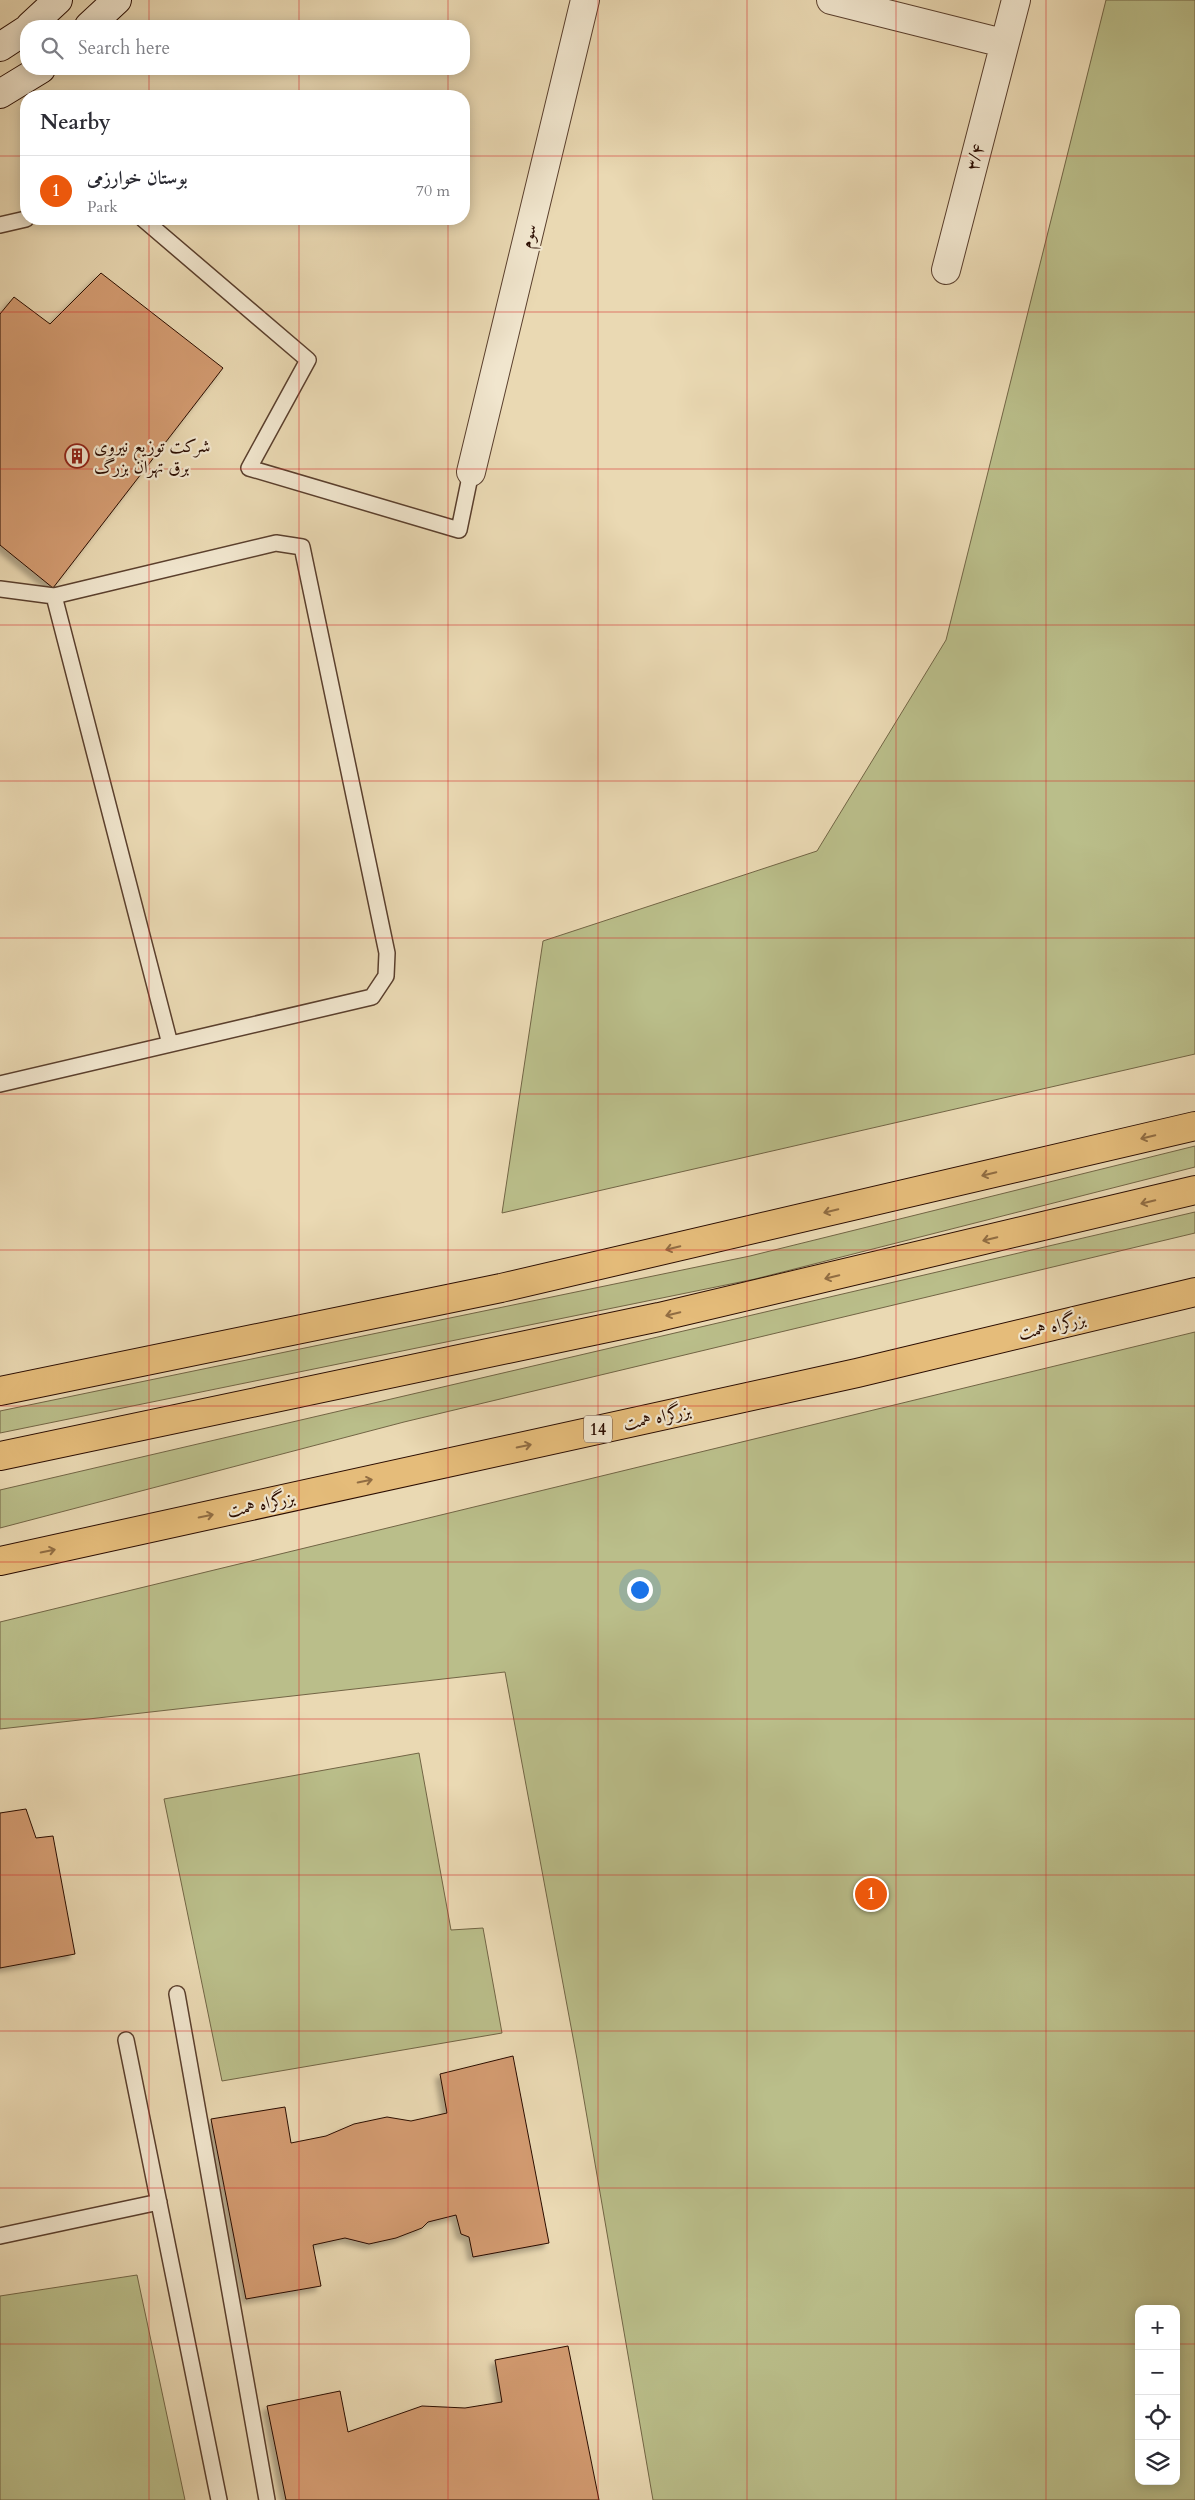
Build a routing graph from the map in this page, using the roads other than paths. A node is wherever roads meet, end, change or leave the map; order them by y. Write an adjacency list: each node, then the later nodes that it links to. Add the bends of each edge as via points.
1 (58, 0): 6 (street)
2 (117, 0): 7 (street)
3 (585, 0): 17 (street, سوم)
4 (831, 0): 9 (street)
5 (1016, 0): 9 (street, ۳/۴)
6 (36, 20)
7 (95, 20)
8 (20, 34): 10 (street)
9 (1003, 43): 16 (street, ۳/۴)
10 (0, 46)
11 (31, 75): 12 (street)
12 (0, 94)
13 (20, 220): 14 (lane)
14 (0, 224)
15 (149, 225): 17 (lane, via 308,360 249,468 459,530)
16 (946, 270)
17 (471, 472)
18 (0, 589): 19 (lane)
19 (54, 596): 20 (lane); 20 (lane, via 276,543 302,547 388,953 386,976 372,997)
20 (170, 1044): 21 (lane)
21 (0, 1084)
22 (1195, 1126): 25 (highway, one-way to 25, via 501,1288)
23 (1195, 1190): 26 (highway, one-way to 26, via 659,1317)
24 (1195, 1292): 27 (highway, بزرگراه همت / 14, one-way to 24, via 857,1373)
25 (0, 1391)
26 (0, 1456)
27 (0, 1561)
28 (177, 1994): 33 (lane)
29 (126, 2040): 30 (lane)
30 (159, 2202): 31 (lane); 32 (lane)
31 (0, 2236)
32 (218, 2500)
33 (267, 2500)

